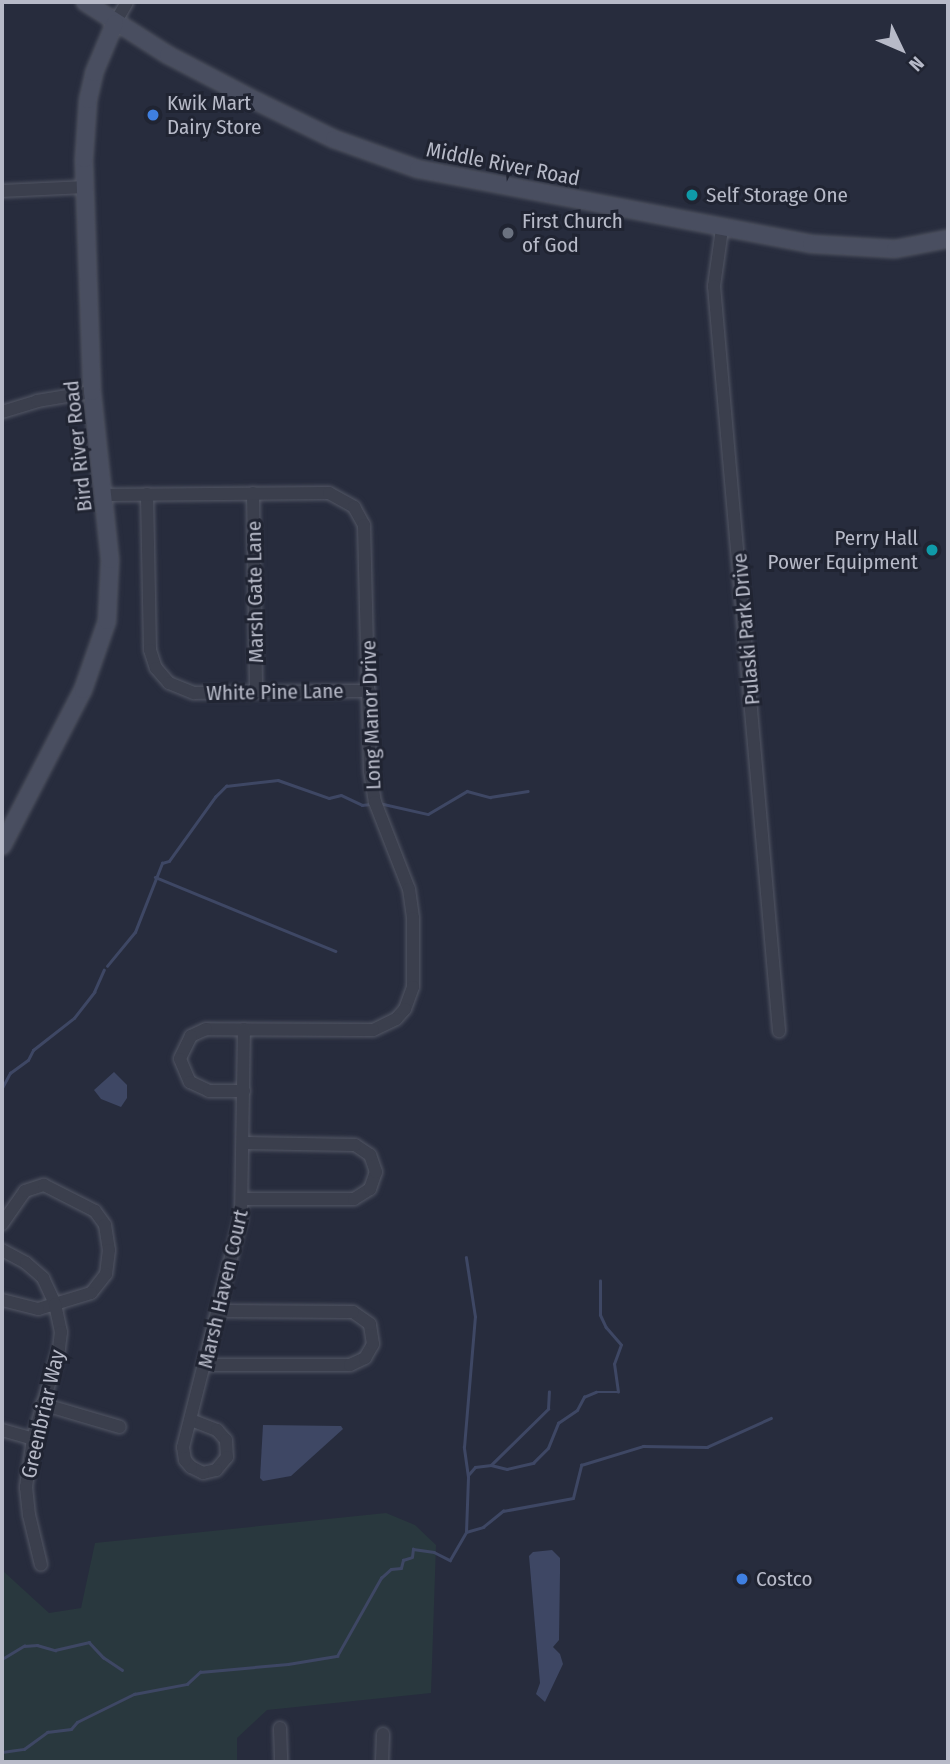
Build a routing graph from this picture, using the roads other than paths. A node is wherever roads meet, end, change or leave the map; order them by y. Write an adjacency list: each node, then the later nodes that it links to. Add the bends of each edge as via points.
1 (85, 2): 3 (street, Middle River Road)
2 (127, 2): 3 (street)
3 (115, 23): 4 (street, Bird River Road, via 88,100); 6 (street, Middle River Road, via 258,102 390,160)
4 (85, 187): 5 (street); 8 (street, Bird River Road)
5 (2, 191)
6 (722, 229): 7 (street, Middle River Road, via 854,248 895,249); 17 (street, Pulaski Park Drive, via 714,286)
7 (948, 239)
8 (92, 392): 9 (street); 12 (street, Bird River Road)
9 (2, 412)
10 (253, 493): 11 (street, Long Manor Drive); 13 (street, Long Manor Drive, via 329,492 360,515 367,535); 14 (street, Marsh Gate Lane)
11 (148, 494): 12 (street, Long Manor Drive); 14 (street, White Pine Lane, via 150,650 156,668 169,683 187,692)
12 (104, 495): 15 (street, Bird River Road, via 110,603 103,638 83,690)
13 (369, 691): 14 (street, White Pine Lane); 16 (street, Long Manor Drive, via 372,791 412,904 411,998 396,1019 373,1030)
14 (256, 692)
15 (2, 846)
16 (244, 1029): 18 (street, Marsh Haven Court); 18 (street, Long Manor Drive, via 198,1031 185,1043 180,1059 185,1076 197,1087)
17 (779, 1031)
18 (244, 1091): 19 (street, Marsh Haven Court)
19 (244, 1143): 20 (street, Marsh Haven Court); 20 (street, via 355,1145 370,1155 376,1172 370,1189 354,1199)
20 (243, 1199): 25 (street, Marsh Haven Court)
21 (2, 1224): 24 (street, via 19,1197 36,1185 62,1191 102,1218 109,1250 102,1282 91,1293)
22 (2, 1250): 24 (street, Greenbriar Way, via 43,1278)
23 (2, 1300): 24 (street, via 38,1308)
24 (55, 1304): 27 (street, Greenbriar Way, via 59,1349)
25 (219, 1311): 26 (street, Marsh Haven Court); 26 (street, via 352,1312 370,1324 373,1344 365,1358 350,1365)
26 (206, 1364): 28 (street, Marsh Haven Court)
27 (42, 1404): 29 (street); 31 (street, Greenbriar Way)
28 (191, 1420): 28 (street, Marsh Haven Court, via 183,1447 185,1460 199,1472 216,1471 227,1457 226,1440 216,1430)
29 (120, 1427)
30 (2, 1430): 31 (street)
31 (33, 1439): 32 (street, Greenbriar Way, via 26,1500)
32 (41, 1565)
33 (280, 1728): 35 (street)
34 (383, 1734): 36 (street)
35 (281, 1762)
36 (382, 1762)

